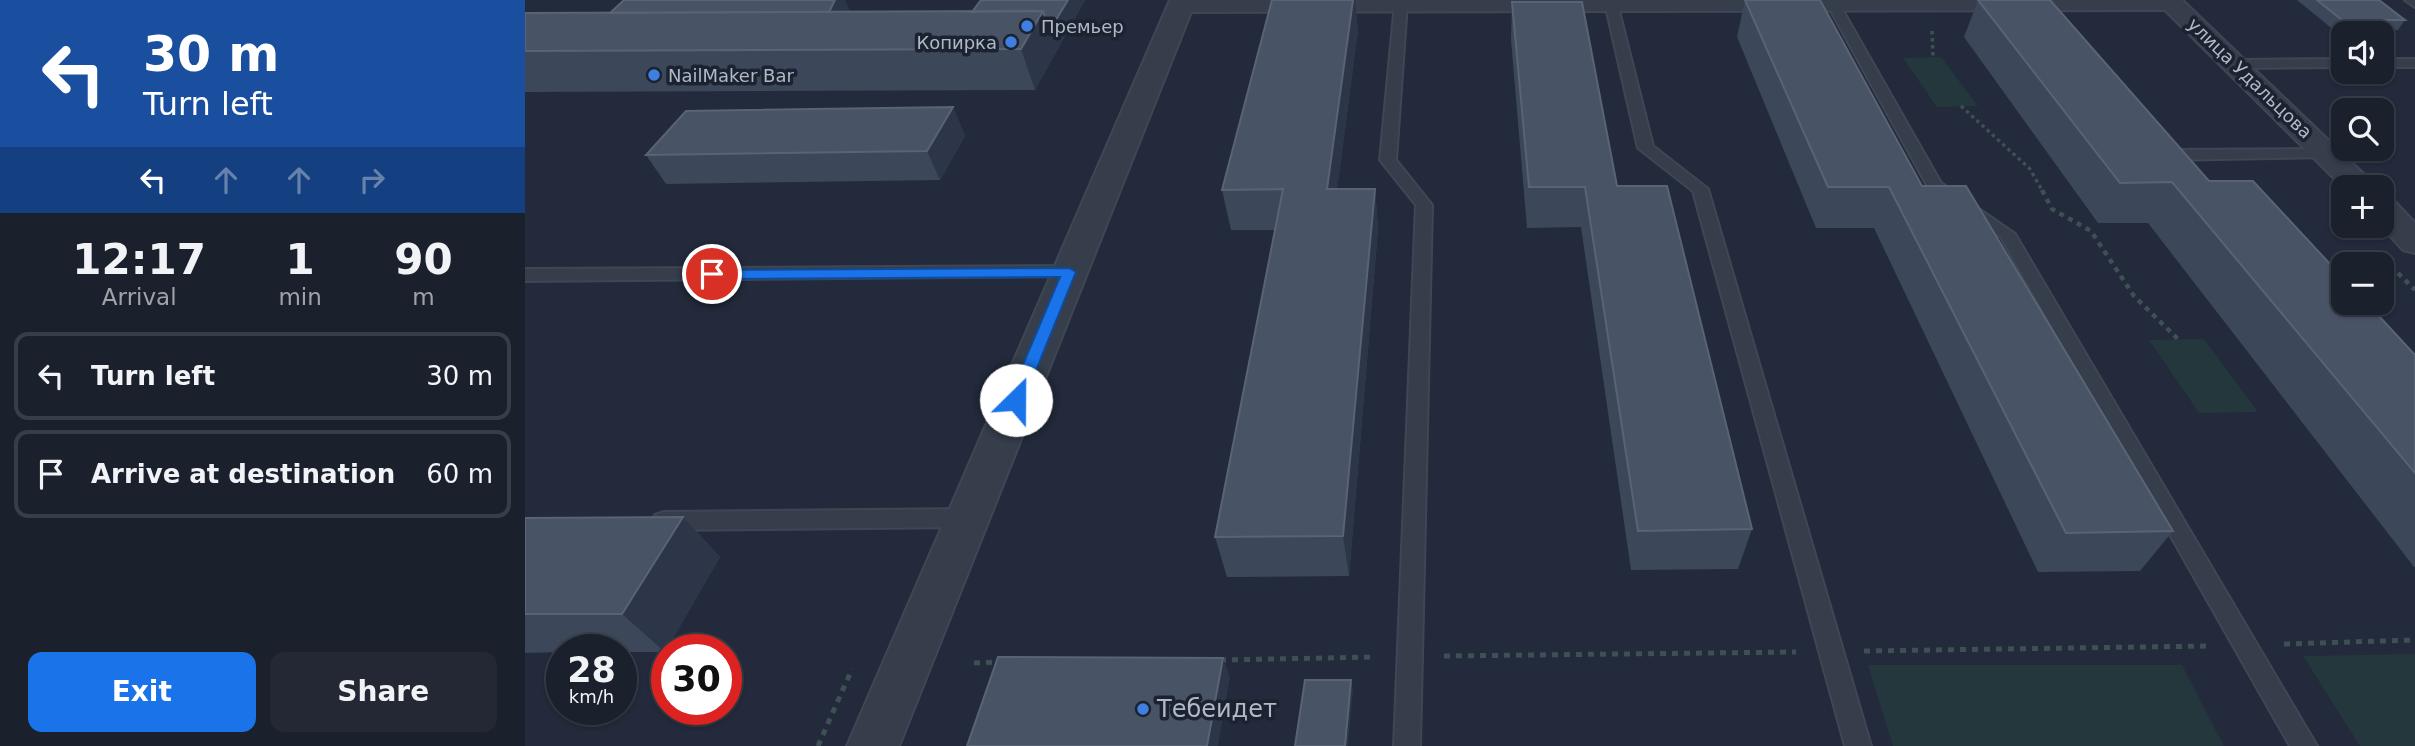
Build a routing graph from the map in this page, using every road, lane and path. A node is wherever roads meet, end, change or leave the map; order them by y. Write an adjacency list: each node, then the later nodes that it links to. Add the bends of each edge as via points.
1 (2169, 1): 4 (street); 11 (street, улица Удальцова)
2 (1182, 2): 5 (street); 18 (street)
3 (1832, 2): 4 (street); 6 (street); 24 (lane, via 1935,186 2007,234)
4 (2033, 2): 7 (lane)
5 (1401, 3): 6 (street); 32 (lane, via 1388,160 1424,205)
6 (1611, 3): 25 (lane, via 1646,148 1700,189)
7 (2051, 23)
8 (2331, 63): 11 (lane)
9 (2394, 63): 10 (lane)
10 (2415, 63)
11 (2235, 64): 14 (street, улица Удальцова)
12 (1961, 106): 20 (path, via 2030,170 2052,209 2091,231 2134,296)
13 (2155, 146): 14 (lane, via 2164,156)
14 (2329, 155): 15 (street, улица Удальцова)
15 (2349, 175)
16 (2394, 220): 17 (street)
17 (2415, 242)
18 (1069, 272): 19 (lane); 21 (street)
19 (525, 275)
20 (2179, 340)
21 (967, 518): 22 (lane); 31 (street)
22 (647, 521)
23 (2415, 640): 24 (path)
24 (2246, 646): 25 (path); 34 (lane)
25 (1831, 651): 27 (path); 33 (lane)
26 (1389, 657): 28 (path)
27 (1430, 657)
28 (1209, 660)
29 (1016, 662): 30 (path)
30 (974, 663)
31 (873, 746)
32 (1407, 746)
33 (1858, 746)
34 (2304, 746)

